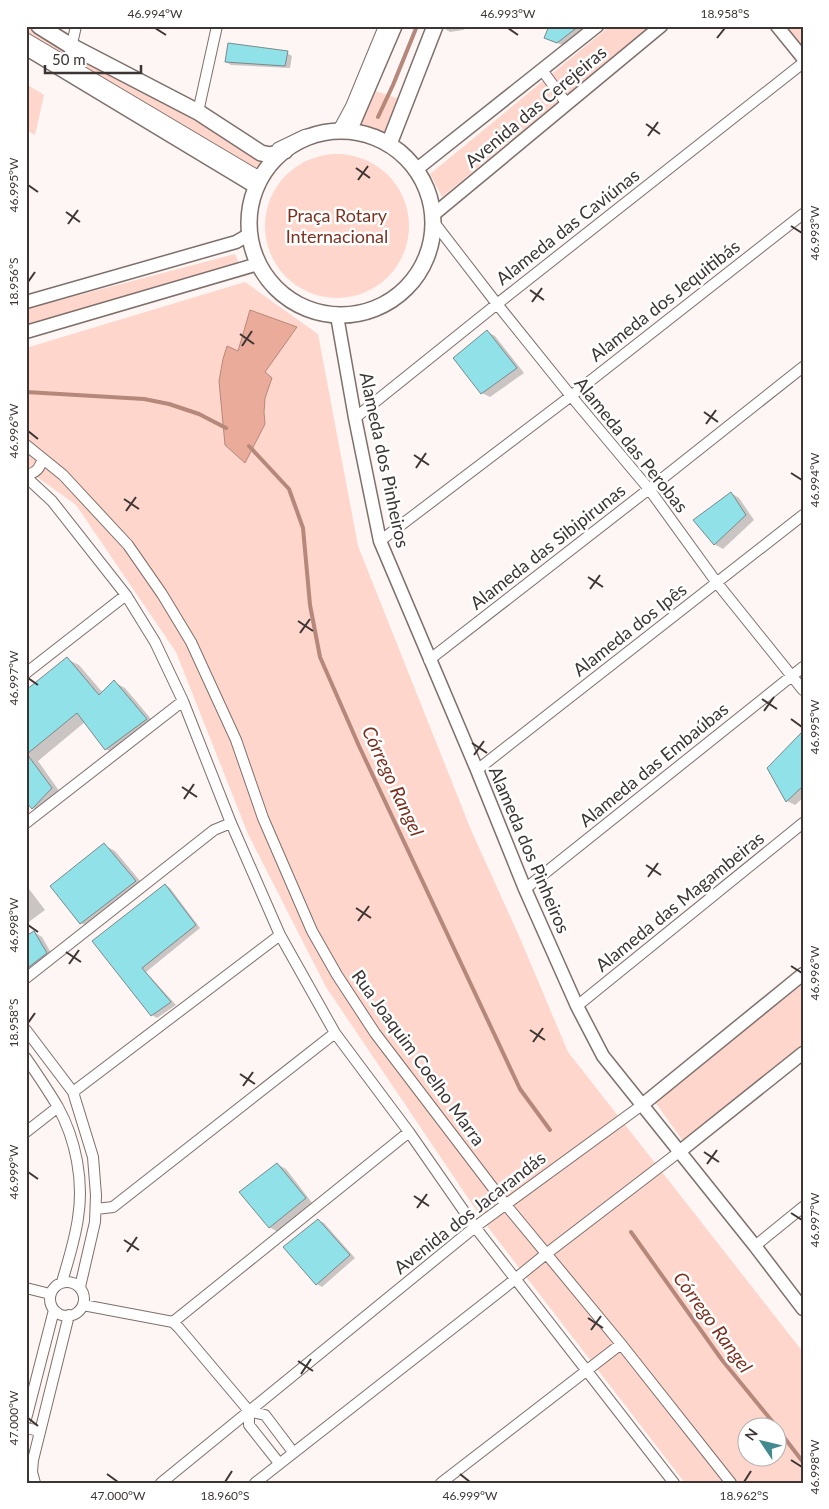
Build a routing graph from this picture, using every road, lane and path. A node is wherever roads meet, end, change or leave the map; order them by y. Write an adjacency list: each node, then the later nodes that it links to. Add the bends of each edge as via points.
1 (39, 26): 11 (main road)
2 (76, 26): 11 (street)
3 (217, 26): 18 (street)
4 (383, 26): 22 (street, via 337,130 304,134)
5 (394, 26): 19 (main road)
6 (435, 26): 20 (main road)
7 (597, 26): 16 (street, Avenida das Cerejeiras)
8 (661, 26): 17 (street, Avenida das Cerejeiras)
9 (777, 26): 13 (street)
10 (26, 37): 15 (street)
11 (71, 46): 15 (street); 18 (main road)
12 (26, 47): 15 (main road)
13 (803, 58)
14 (803, 63): 30 (street, Alameda das Caviúnas)
15 (67, 66): 24 (main road)
16 (542, 70): 17 (street); 23 (street, Avenida das Cerejeiras)
17 (567, 104): 26 (street, Avenida das Cerejeiras)
18 (198, 112): 22 (main road)
19 (350, 131): 20 (main road, via 370,135); 21 (main road, via 326,132 304,139)
20 (389, 144): 23 (main road)
21 (284, 151): 22 (main road); 24 (main road)
22 (264, 154)
23 (417, 169): 26 (main road, via 429,195)
24 (258, 181): 27 (main road, via 250,214)
25 (803, 214): 34 (street, Alameda dos Jequitibás)
26 (433, 218): 30 (street, Alameda das Perobas); 31 (main road, via 428,253 418,274 402,292 382,306 360,314)
27 (250, 234): 28 (main road); 29 (street, via 236,242)
28 (258, 264): 31 (main road, via 276,289 301,307); 32 (street)
29 (26, 302)
30 (497, 304): 34 (street, Alameda das Perobas); 35 (street, Alameda das Caviúnas)
31 (337, 316): 35 (street, Alameda dos Pinheiros)
32 (26, 332)
33 (803, 367): 39 (street, Alameda das Sibipirunas)
34 (571, 396): 39 (street, Alameda das Perobas); 41 (street, Alameda dos Jequitibás)
35 (355, 418): 41 (street, Alameda dos Pinheiros)
36 (26, 444): 37 (street, Rua Joaquim Coelho Marra)
37 (42, 458): 38 (street, via 41,466); 69 (street, Rua Joaquim Coelho Marra, via 63,475 128,545 162,594 191,642 236,740 263,818 312,931 375,1033)
38 (26, 476): 43 (street, via 52,501)
39 (649, 489): 42 (street, Alameda das Perobas); 44 (street, Alameda das Sibipirunas)
40 (803, 515): 42 (street, Alameda dos Ipês)
41 (380, 541): 44 (street, Alameda dos Pinheiros)
42 (717, 583): 47 (street, Alameda das Perobas); 50 (street, Alameda dos Ipês)
43 (126, 595): 46 (street); 49 (street, via 155,642)
44 (430, 660): 50 (street, Alameda dos Pinheiros)
45 (803, 667): 47 (street, Alameda das Embaúbas)
46 (26, 673)
47 (791, 676): 48 (street, Alameda das Perobas); 54 (street, Alameda das Embaúbas)
48 (803, 690)
49 (183, 701): 51 (street); 52 (street)
50 (476, 770): 54 (street, Alameda dos Pinheiros)
51 (26, 823)
52 (231, 823): 55 (street); 57 (street, via 214,830)
53 (803, 823): 58 (street, Alameda das Magambeiras)
54 (525, 889): 58 (street, Alameda dos Pinheiros)
55 (280, 935): 60 (street); 63 (street)
56 (803, 974): 64 (street, Avenida dos Jacarandás)
57 (26, 978)
58 (577, 1006): 64 (street, Alameda dos Pinheiros, via 603,1056)
59 (26, 1030): 63 (street)
60 (335, 1034): 67 (street); 71 (street, via 113,1207)
61 (803, 1053): 68 (street)
62 (26, 1058): 65 (street)
63 (73, 1092): 71 (street, via 93,1157)
64 (642, 1105): 68 (street, Alameda dos Pinheiros); 69 (street, Avenida dos Jacarandás)
65 (58, 1107): 66 (street); 76 (street, via 77,1158 80,1195 78,1219)
66 (26, 1132)
67 (410, 1132): 72 (street); 84 (street)
68 (679, 1152): 73 (street, Alameda dos Pinheiros); 74 (street)
69 (506, 1205): 72 (street, Avenida dos Jacarandás); 74 (street, Rua Joaquim Coelho Marra)
70 (803, 1207): 73 (street)
71 (96, 1209): 77 (street)
72 (475, 1227): 75 (street); 87 (street, Avenida dos Jacarandás)
73 (755, 1246): 81 (street, Alameda dos Pinheiros)
74 (546, 1254): 75 (street); 85 (street, Rua Joaquim Coelho Marra)
75 (516, 1278): 86 (street); 91 (street)
76 (62, 1282): 77 (street); 79 (street)
77 (80, 1287): 80 (street)
78 (26, 1288): 79 (street)
79 (50, 1294): 82 (street)
80 (83, 1305): 83 (street); 84 (street)
81 (803, 1309)
82 (54, 1310): 83 (street); 88 (street)
83 (69, 1316): 90 (street)
84 (173, 1322): 87 (street)
85 (621, 1344): 86 (street); 98 (street, Rua Joaquim Coelho Marra)
86 (587, 1370): 96 (street); 97 (street)
87 (249, 1411): 91 (street, via 265,1415); 92 (street, via 249,1425); 94 (street, Avenida dos Jacarandás)
88 (26, 1419)
89 (26, 1428): 90 (street)
90 (40, 1431): 93 (street, via 33,1460)
91 (293, 1452): 92 (street)
92 (279, 1464): 95 (street)
93 (34, 1483)
94 (161, 1483)
95 (255, 1483)
96 (441, 1483)
97 (674, 1483)
98 (731, 1483)

